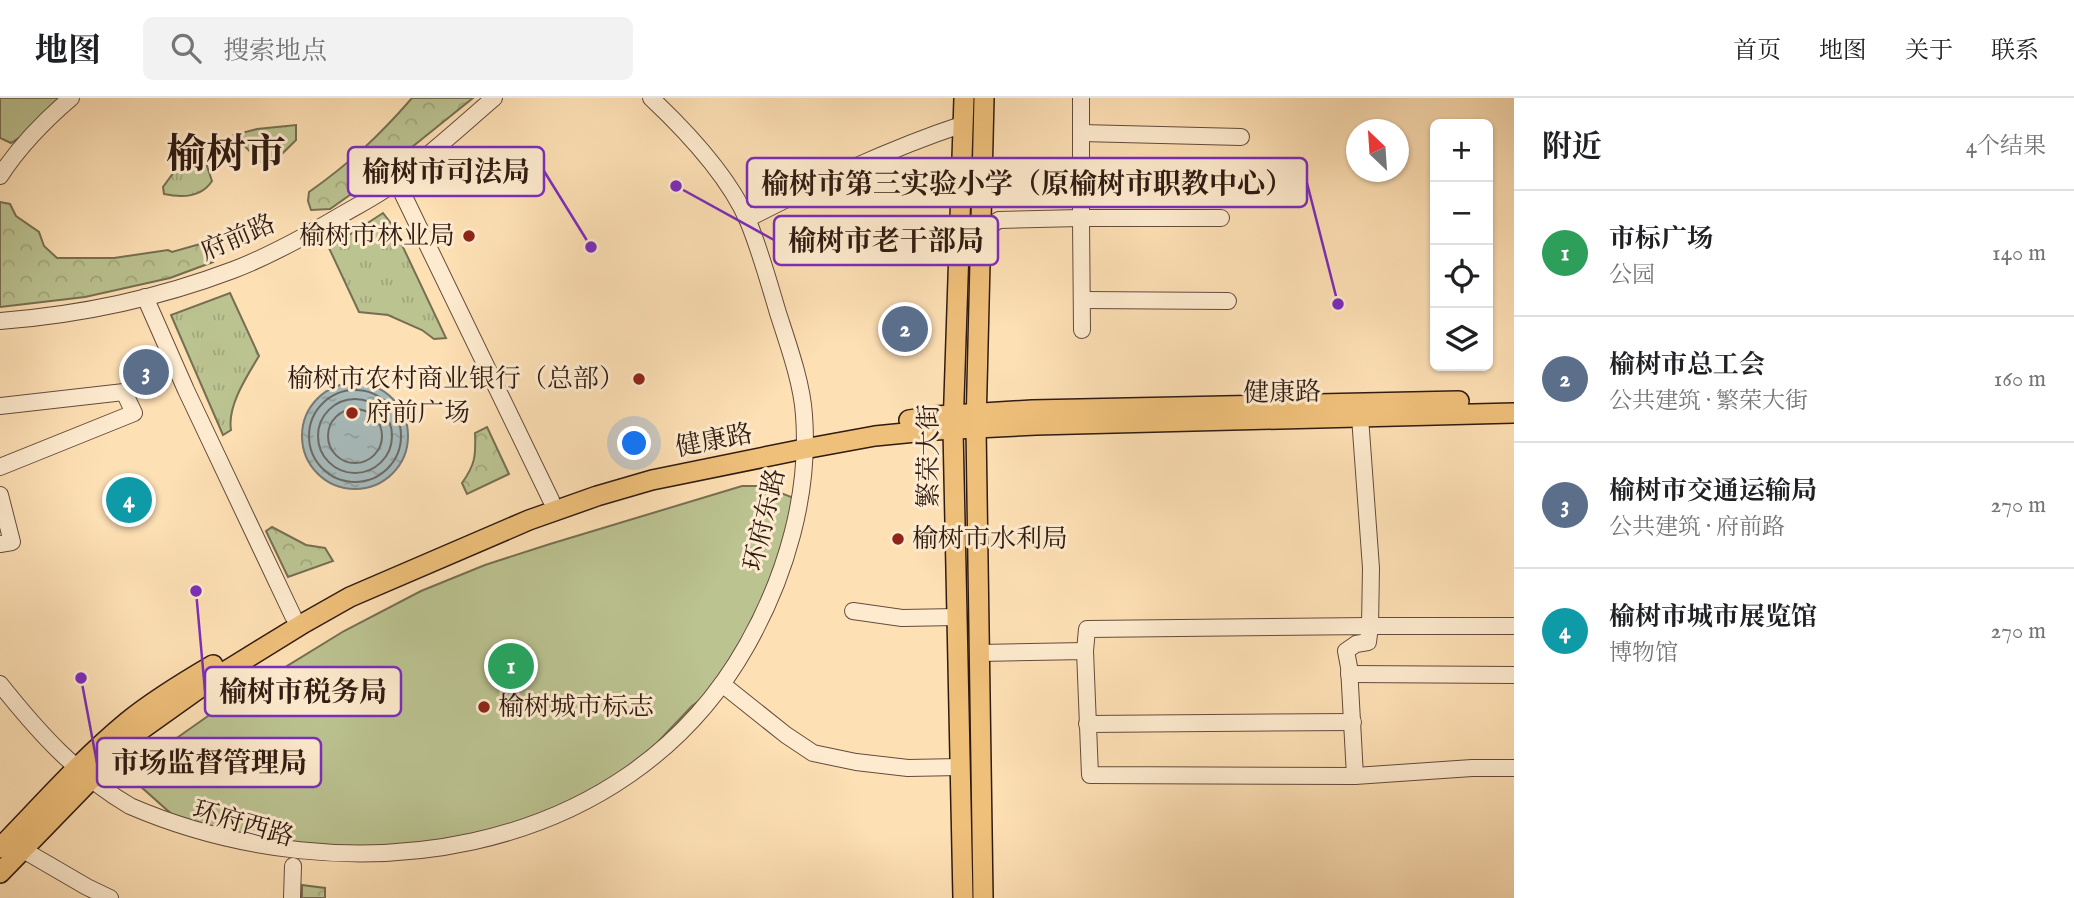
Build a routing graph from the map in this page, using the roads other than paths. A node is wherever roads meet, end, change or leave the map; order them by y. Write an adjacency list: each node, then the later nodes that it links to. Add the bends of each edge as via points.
1 (71, 98): 10 (street)
2 (494, 98): 11 (street, 府前路)
3 (651, 98): 14 (street, 环府东路, via 720,175)
4 (964, 98): 7 (main road, 繁荣大街)
5 (984, 98): 15 (main road, 繁荣大街)
6 (1081, 98): 8 (street)
7 (964, 124): 14 (street, via 877,156); 26 (main road, 繁荣大街)
8 (1081, 133): 9 (street); 12 (street)
9 (1241, 137)
10 (0, 176)
11 (396, 180): 16 (street, 府前路, via 272,253 234,270); 30 (street)
12 (1082, 218): 13 (street); 15 (street, via 999,220); 17 (street)
13 (1221, 218)
14 (747, 219): 27 (street, 环府东路, via 797,381 804,410)
15 (981, 231): 25 (main road, 繁荣大街)
16 (145, 297): 19 (street, 府前路); 33 (street)
17 (1083, 300): 18 (street); 20 (street)
18 (1228, 301)
19 (0, 321)
20 (1082, 330)
21 (1514, 401): 25 (main road, 健康路, via 1032,410)
22 (0, 406): 28 (street, via 124,392 134,413)
23 (1514, 414): 24 (main road, 健康路)
24 (1360, 417): 25 (main road, 健康路); 35 (street, via 1371,568)
25 (977, 420): 26 (main road, 健康路); 38 (main road, 繁荣大街)
26 (954, 422): 27 (main road, 健康路); 34 (main road, 繁荣大街)
27 (804, 444): 30 (main road, 健康路, via 647,472); 42 (street, 环府东路, via 796,516 782,569 761,620); 47 (main road, 健康路, via 597,496 529,520 351,597 208,682)
28 (0, 467)
29 (0, 495): 31 (street, via 12,542)
30 (551, 500): 33 (main road, 健康路, via 344,586)
31 (0, 544)
32 (853, 611): 34 (street, via 902,618)
33 (293, 616): 47 (main road, 健康路, via 127,722)
34 (957, 617): 45 (main road, 繁荣大街)
35 (1370, 626): 36 (street); 37 (street, via 1087,629); 39 (street, via 1368,642 1346,651)
36 (1514, 626)
37 (1085, 651): 38 (street); 44 (street)
38 (980, 653): 57 (main road, 繁荣大街)
39 (1349, 674): 40 (street); 43 (street)
40 (1514, 675)
41 (0, 684): 47 (street, 环府西路, via 33,726)
42 (722, 684): 45 (street, via 813,752 908,768); 50 (street, 环府东路, via 663,753 620,788 523,841)
43 (1353, 722): 44 (street); 48 (street)
44 (1087, 724): 48 (street, via 1090,775)
45 (960, 767): 56 (main road, 繁荣大街)
46 (1514, 768): 48 (street)
47 (84, 774): 49 (main road, 健康路); 51 (street, 环府西路, via 171,828)
48 (1355, 776)
49 (10, 846): 53 (main road, 健康路); 54 (street)
50 (470, 858)
51 (259, 859)
52 (293, 865): 55 (street)
53 (0, 873)
54 (110, 898)
55 (292, 898)
56 (963, 898)
57 (983, 898)

